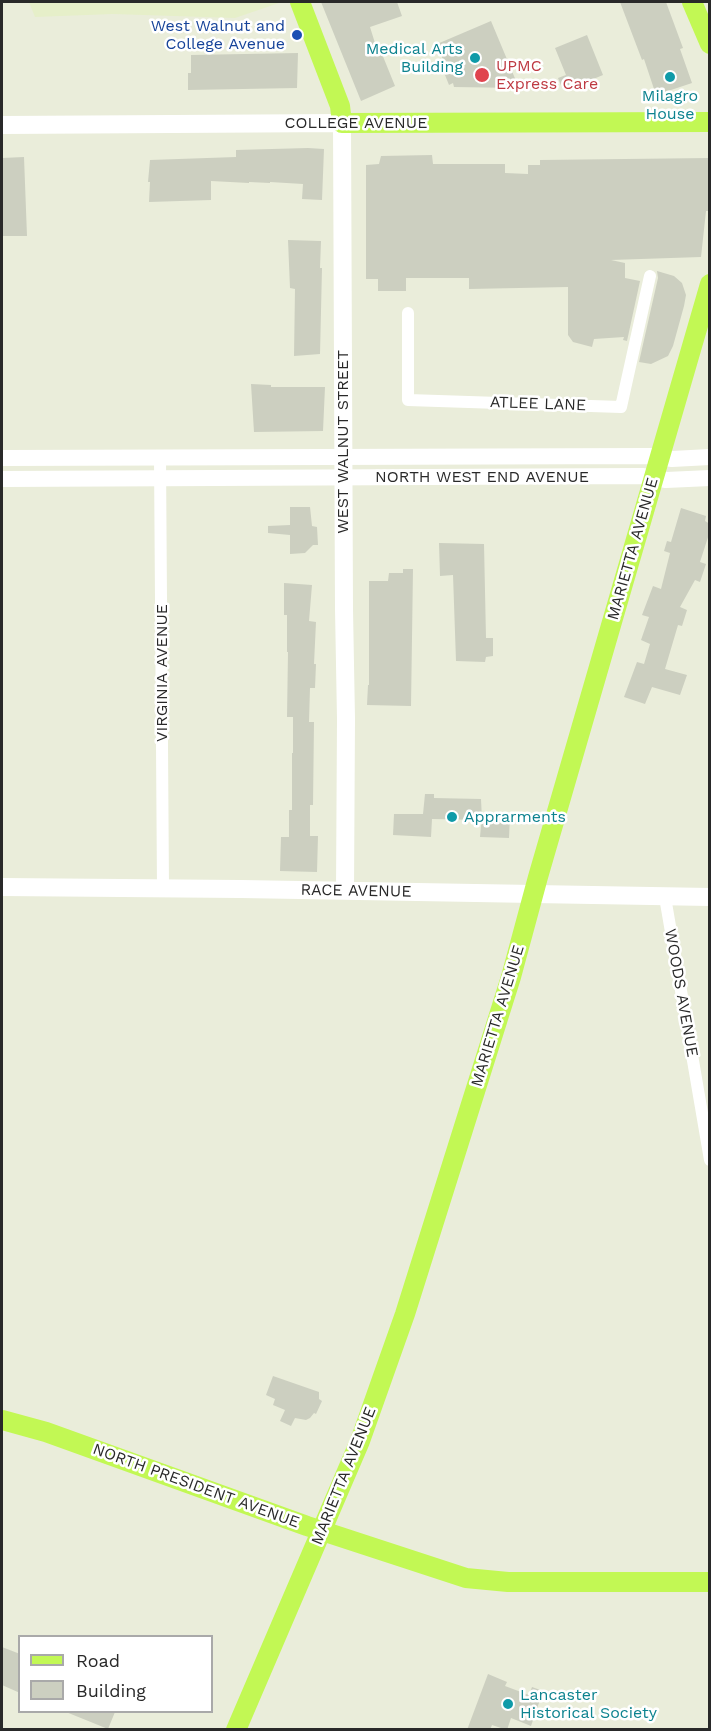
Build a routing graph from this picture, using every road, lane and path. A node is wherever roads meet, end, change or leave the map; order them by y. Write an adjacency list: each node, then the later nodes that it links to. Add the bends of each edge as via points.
1 (300, 2): 5 (main road, WEST WALNUT STREET, via 340,106)
2 (692, 2): 3 (main road)
3 (710, 44)
4 (710, 122): 5 (main road, COLLEGE AVENUE)
5 (342, 123): 6 (main road, COLLEGE AVENUE); 11 (main road, WEST WALNUT STREET)
6 (2, 125)
7 (650, 276): 9 (street, ATLEE LANE, via 621,407 408,400)
8 (710, 284): 12 (main road, MARIETTA AVENUE)
9 (408, 313)
10 (160, 457): 11 (street, NORTH WEST END AVENUE); 14 (street, NORTH WEST END AVENUE); 16 (street, VIRGINIA AVENUE)
11 (343, 457): 12 (street, NORTH WEST END AVENUE); 15 (main road, WEST WALNUT STREET)
12 (659, 457): 13 (street, NORTH WEST END AVENUE); 17 (main road, MARIETTA AVENUE)
13 (710, 457)
14 (2, 458)
15 (343, 477): 16 (street, NORTH WEST END AVENUE); 17 (street, NORTH WEST END AVENUE); 22 (main road, WEST WALNUT STREET)
16 (160, 478): 19 (street, NORTH WEST END AVENUE); 21 (street, VIRGINIA AVENUE)
17 (653, 478): 18 (street, NORTH WEST END AVENUE); 23 (main road, MARIETTA AVENUE)
18 (710, 478)
19 (2, 479)
20 (2, 887): 21 (main road, RACE AVENUE)
21 (163, 889): 22 (main road, RACE AVENUE)
22 (345, 891): 23 (main road, RACE AVENUE)
23 (534, 894): 24 (main road, RACE AVENUE); 28 (main road, MARIETTA AVENUE, via 405,1314 360,1441)
24 (664, 897): 25 (main road, RACE AVENUE); 26 (street, WOODS AVENUE)
25 (710, 897)
26 (710, 1160)
27 (2, 1420): 28 (main road, NORTH PRESIDENT AVENUE, via 46,1432)
28 (322, 1531): 29 (main road, NORTH PRESIDENT AVENUE, via 478,1580); 30 (main road, MARIETTA AVENUE)
29 (710, 1582)
30 (236, 1730)

